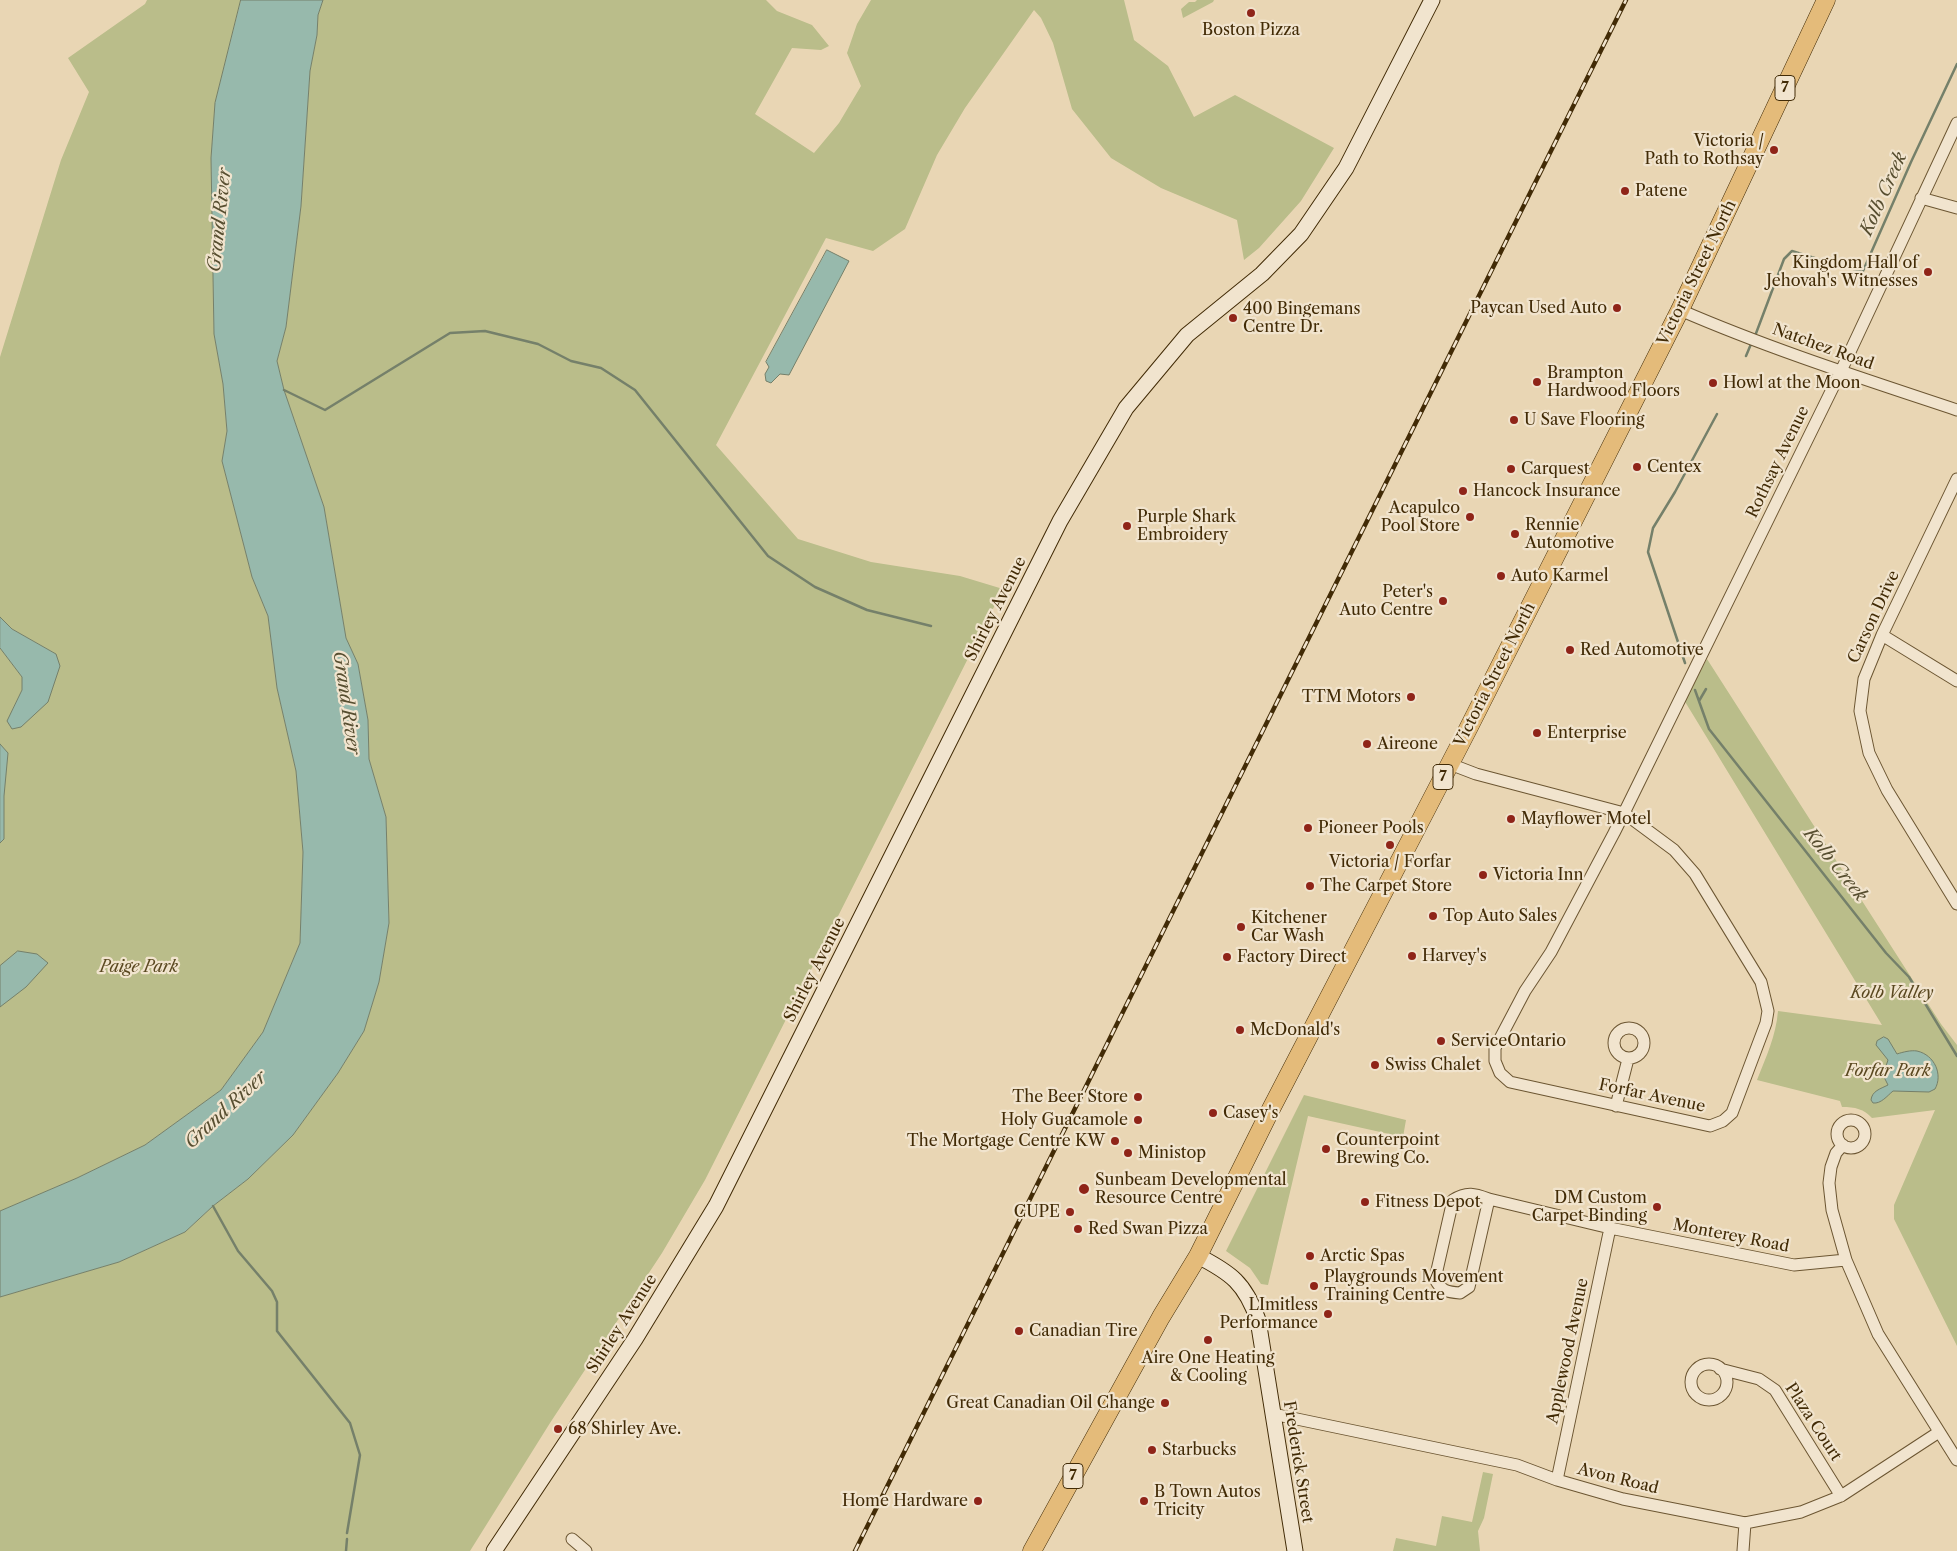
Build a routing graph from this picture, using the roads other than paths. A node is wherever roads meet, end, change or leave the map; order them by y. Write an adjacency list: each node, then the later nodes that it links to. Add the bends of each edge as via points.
1 (1432, 0): 30 (main road, Shirley Avenue, via 1346,168 1301,234 1262,274 1187,335 1126,408 1060,520 716,1206 635,1338)
2 (1826, 0): 6 (main road, Victoria Street North / 7)
3 (1957, 123): 4 (street, Rothsay Avenue)
4 (1921, 198): 5 (street); 7 (street, Rothsay Avenue)
5 (1957, 208)
6 (1680, 310): 7 (street, Natchez Road); 12 (main road, Victoria Street North / 7)
7 (1841, 371): 8 (street, Natchez Road); 13 (street, Rothsay Avenue)
8 (1957, 410)
9 (1957, 479): 10 (street, Carson Drive)
10 (1882, 635): 11 (street); 14 (street, Carson Drive, via 1864,679 1860,711 1869,752 1887,790)
11 (1957, 680)
12 (1450, 764): 13 (street, Forfar Avenue, via 1476,774); 20 (main road, Victoria Street North / 7)
13 (1624, 813): 16 (street, Forfar Avenue, via 1551,952 1525,990 1495,1048 1495,1061 1500,1073 1510,1082); 16 (street, Forfar Avenue, via 1674,850 1695,874 1761,982 1768,1011 1732,1112 1723,1121 1710,1126)
14 (1957, 904)
15 (1628, 1059): 16 (street)
16 (1616, 1106)
17 (1843, 1145): 21 (street, via 1836,1153 1829,1183 1832,1210)
18 (1490, 1199): 18 (street, Monterey Road, via 1474,1193 1462,1194 1453,1200 1435,1279 1439,1287 1448,1292 1460,1293 1470,1287); 19 (street, Monterey Road)
19 (1610, 1228): 21 (street, Monterey Road, via 1794,1266); 26 (street, Applewood Avenue)
20 (1198, 1256): 23 (main road, Frederick Street, via 1232,1276 1251,1300 1258,1320); 32 (main road, Victoria Street North / 7)
21 (1846, 1260): 24 (street, via 1878,1334)
22 (1720, 1369): 27 (street, Plaza Court, via 1759,1378 1774,1390)
23 (1273, 1414): 26 (street, Avon Road, via 1517,1465); 33 (main road, Frederick Street)
24 (1939, 1432): 25 (street); 27 (street, Avon Road)
25 (1957, 1460)
26 (1557, 1480): 28 (street, Avon Road, via 1623,1499)
27 (1841, 1496): 28 (street, Avon Road, via 1801,1512)
28 (1745, 1523): 34 (street)
29 (572, 1539): 31 (street)
30 (494, 1551)
31 (586, 1551)
32 (1032, 1551)
33 (1295, 1551)
34 (1743, 1551)

